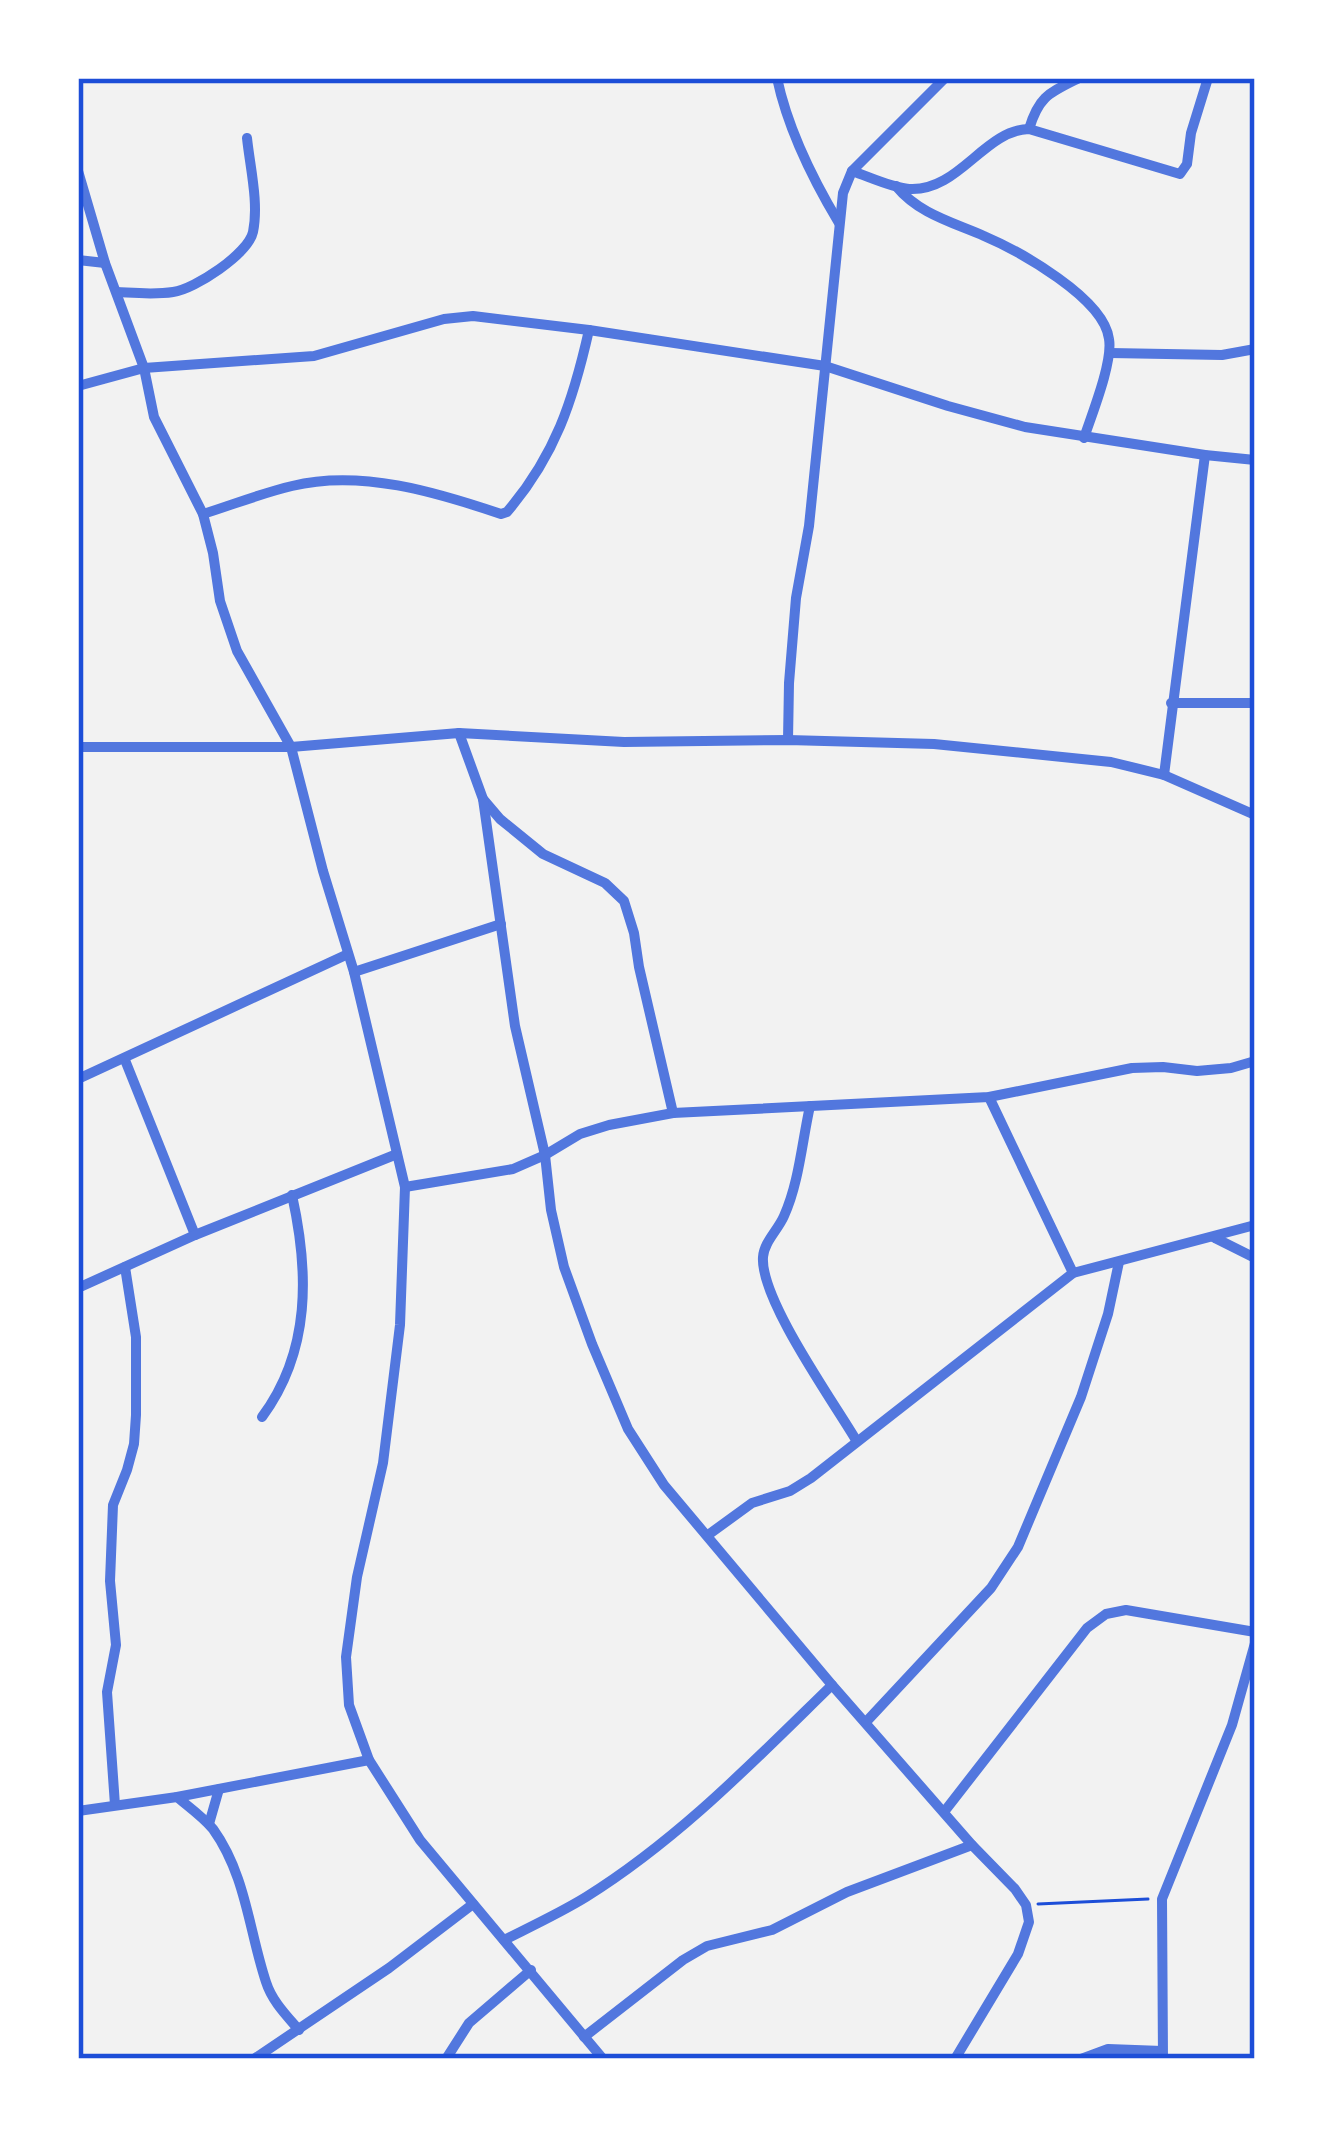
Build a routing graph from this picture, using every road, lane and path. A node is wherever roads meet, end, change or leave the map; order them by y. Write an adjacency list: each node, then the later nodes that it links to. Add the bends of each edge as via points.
1 (777, 78): 10 (street, via 794,136)
2 (945, 78): 8 (street)
3 (1079, 78): 5 (street, via 1040,101)
4 (1208, 78): 5 (street, via 1180,174)
5 (1029, 129): 9 (street, via 1008,133 949,178)
6 (247, 138): 13 (street, via 254,207 252,235 239,253 179,292)
7 (78, 171): 12 (street)
8 (852, 171): 9 (street); 10 (street)
9 (896, 186): 16 (street, via 916,207 1006,246 1075,290 1106,328)
10 (840, 226): 17 (street)
11 (78, 260): 12 (street)
12 (105, 263): 13 (street)
13 (117, 292): 18 (street)
14 (590, 330): 17 (street); 18 (street, via 459,317 314,356); 23 (street, via 560,431 506,512 375,482 325,482)
15 (1255, 349): 16 (street, via 1222,356)
16 (1109, 353): 20 (street)
17 (825, 365): 20 (street, via 1024,428); 27 (street)
18 (144, 368): 19 (street); 23 (street, via 154,417)
19 (78, 386)
20 (1084, 438): 21 (street)
21 (1205, 455): 22 (street); 24 (street)
22 (1255, 460)
23 (203, 514): 29 (street, via 237,651)
24 (1171, 703): 25 (street); 30 (street)
25 (1255, 703)
26 (458, 733): 27 (street); 29 (street); 31 (street)
27 (788, 740): 30 (street, via 1003,750)
28 (78, 747): 29 (street)
29 (291, 747): 34 (street)
30 (1163, 775): 32 (street)
31 (483, 800): 33 (street); 41 (street, via 543,854 605,883 624,901)
32 (1255, 815)
33 (501, 924): 35 (street); 43 (street)
34 (348, 954): 35 (street); 36 (street)
35 (354, 972): 42 (street)
36 (125, 1060): 38 (street); 47 (street)
37 (1255, 1061): 39 (street, via 1197,1071 1132,1068)
38 (78, 1079)
39 (988, 1097): 40 (street); 52 (street)
40 (809, 1106): 41 (street); 55 (street, via 794,1184 763,1254 765,1277)
41 (673, 1113): 43 (street, via 580,1134)
42 (397, 1154): 44 (street); 45 (street)
43 (544, 1155): 44 (street); 56 (street, via 564,1267 628,1429)
44 (405, 1186): 61 (street, via 389,1417 346,1657 349,1705)
45 (292, 1195): 47 (street); 54 (street, via 304,1307 279,1395)
46 (1255, 1225): 48 (street)
47 (195, 1235): 51 (street)
48 (1213, 1238): 49 (street); 50 (street)
49 (1255, 1258)
50 (1119, 1262): 52 (street); 60 (street, via 1081,1397 1018,1547 992,1588)
51 (125, 1267): 53 (street); 64 (street, via 136,1415 113,1505 116,1645 107,1692)
52 (1073, 1274): 55 (street)
53 (78, 1288)
54 (262, 1417)
55 (856, 1440): 56 (street, via 790,1491 752,1502)
56 (708, 1535): 59 (street)
57 (1255, 1632): 66 (street, via 1126,1610 1106,1614)
58 (1255, 1643): 69 (street, via 1232,1725)
59 (832, 1685): 60 (street); 72 (street, via 649,1852)
60 (866, 1722): 66 (street)
61 (369, 1760): 62 (street); 70 (street)
62 (219, 1790): 63 (street); 67 (street)
63 (177, 1798): 64 (street); 67 (street)
64 (115, 1805): 65 (street)
65 (78, 1810)
66 (944, 1812): 68 (street)
67 (209, 1824): 74 (street, via 236,1870 267,1984)
68 (972, 1845): 71 (street); 75 (street, via 772,1930 707,1946)
69 (1162, 1899): 71 (path); 76 (street)
70 (473, 1904): 72 (street); 74 (street)
71 (1026, 1905): 80 (street, via 1018,1954)
72 (505, 1940): 73 (street)
73 (531, 1970): 75 (street); 79 (street, via 470,2023)
74 (299, 2030): 78 (street)
75 (584, 2037): 77 (street)
76 (1162, 2055): 81 (street, via 1108,2049)
77 (595, 2056)
78 (254, 2059)
79 (446, 2059)
80 (955, 2059)
81 (1081, 2059)

